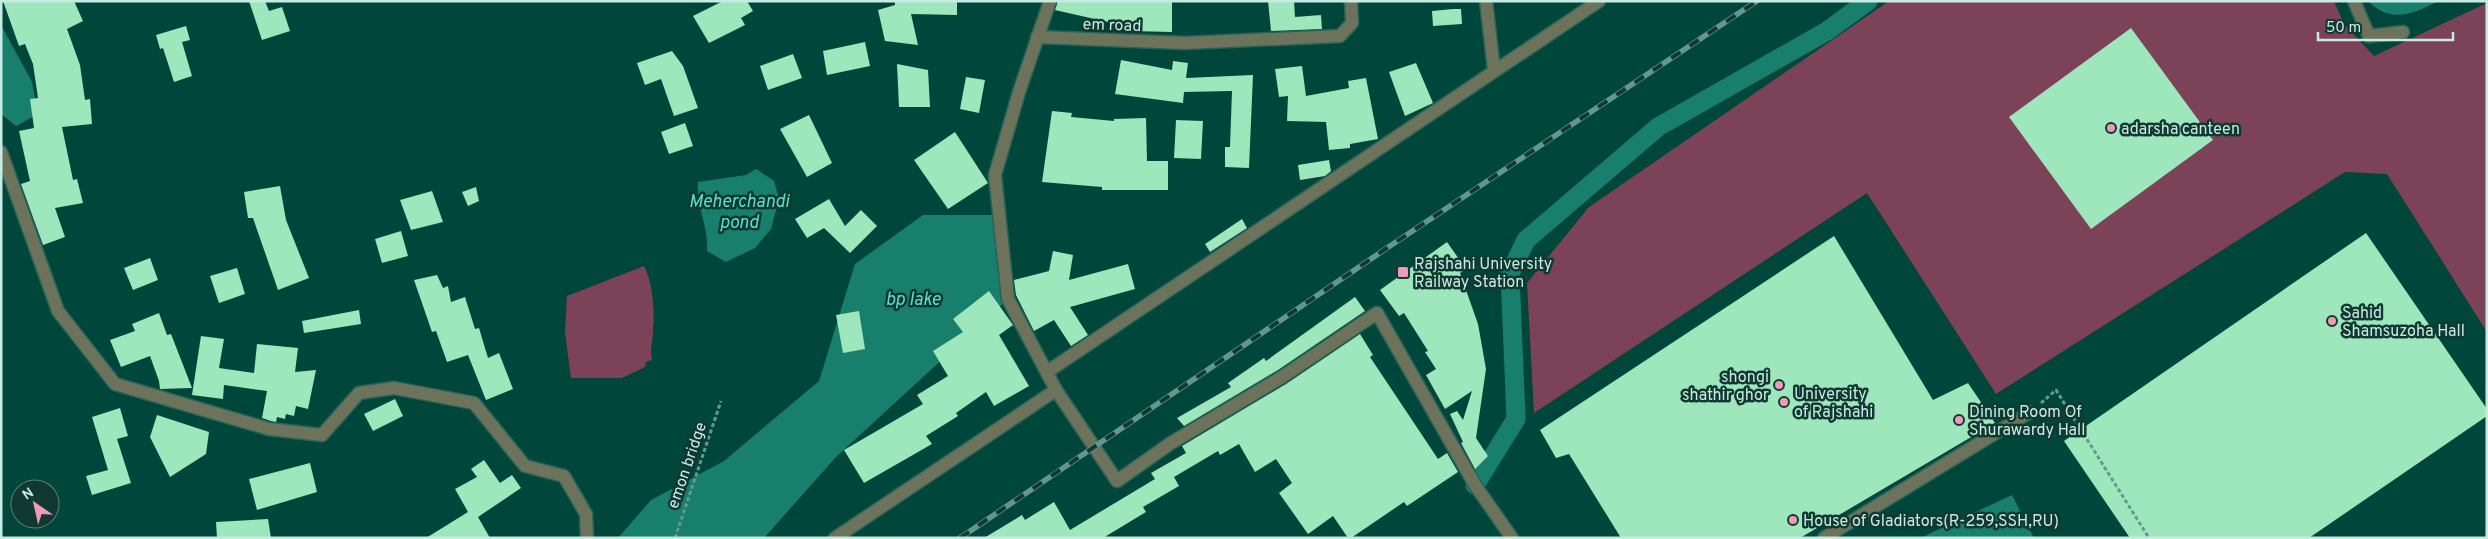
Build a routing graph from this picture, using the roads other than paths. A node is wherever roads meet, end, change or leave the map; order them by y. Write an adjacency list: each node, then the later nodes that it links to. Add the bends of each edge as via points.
1 (1050, 1): 7 (street)
2 (1351, 1): 7 (street, em road, via 1352,23 1340,36 1185,43)
3 (1486, 1): 8 (street)
4 (1599, 1): 8 (street)
5 (2354, 1): 6 (street, via 2369,36)
6 (2403, 32)
7 (1037, 37): 10 (street, via 995,176 1008,299)
8 (1494, 70): 10 (street)
9 (1, 152): 13 (street, via 58,311 115,384 269,429 322,435 358,393 394,388 474,403 525,466 564,476 586,514)
10 (1047, 372): 11 (street)
11 (1056, 390): 14 (street); 15 (street, via 1117,481 1377,313 1476,485)
12 (2030, 412): 16 (street)
13 (587, 538)
14 (834, 538)
15 (1512, 538)
16 (1824, 538)

